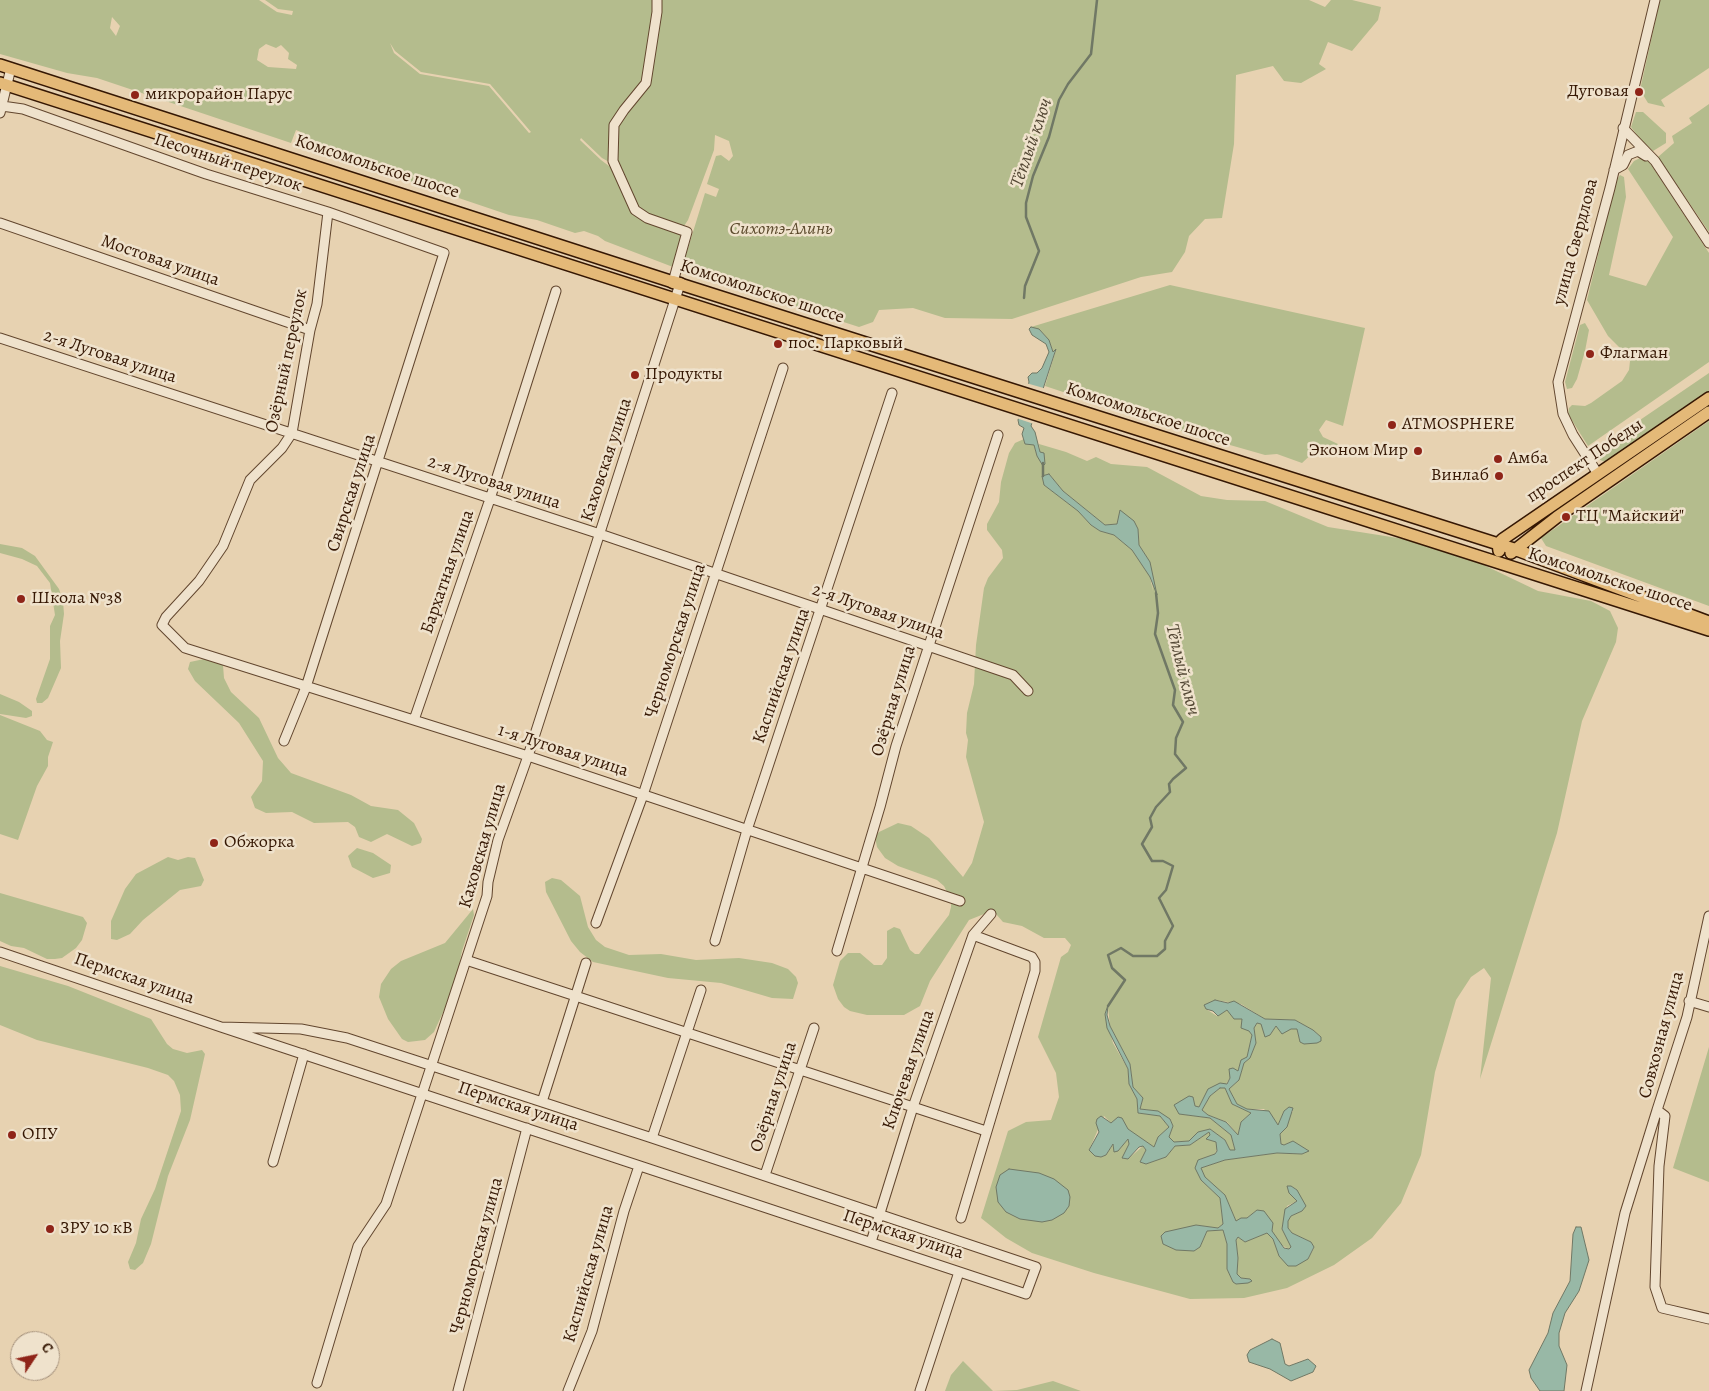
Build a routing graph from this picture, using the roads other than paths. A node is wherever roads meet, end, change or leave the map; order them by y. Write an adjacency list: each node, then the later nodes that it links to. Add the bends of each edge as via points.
1 (657, 0): 13 (street, Каховская улица, via 646,83 614,125 613,161 635,210 647,218 687,232)
2 (1655, 0): 6 (street, улица Свердлова)
3 (6, 66): 4 (street); 13 (main road, Комсомольское шоссе)
4 (4, 87): 5 (street); 15 (main road, Комсомольское шоссе)
5 (1, 108): 9 (street, Песочный переулок, via 23,109 206,174)
6 (1623, 128): 7 (street); 8 (street, улица Свердлова)
7 (1655, 161): 8 (street, via 1638,151 1628,155 1623,165); 11 (street)
8 (1614, 170): 25 (street, улица Свердлова, via 1558,382 1563,414)
9 (328, 212): 12 (street, Песочный переулок); 16 (street, Озёрный переулок, via 317,304)
10 (0, 223): 16 (street, Мостовая улица)
11 (1709, 243)
12 (444, 253): 24 (street, Свирская улица)
13 (677, 283): 15 (street, Каховская улица); 29 (main road, Комсомольское шоссе)
14 (556, 291): 27 (street, Бархатная улица)
15 (675, 303): 28 (street, Каховская улица); 31 (main road, Комсомольское шоссе)
16 (310, 330): 22 (street, Озёрный переулок)
17 (0, 338): 22 (street, 2-я Луговая улица)
18 (783, 368): 32 (street, Черноморская улица)
19 (891, 398): 34 (street, Каспийская улица)
20 (1709, 398): 25 (main road, проспект Победы)
21 (1709, 412): 26 (main road, проспект Победы)
22 (292, 433): 24 (street, 2-я Луговая улица); 37 (street, Озёрный переулок, via 282,448 250,480 223,546)
23 (998, 435): 39 (street, Озёрная улица)
24 (379, 463): 27 (street, 2-я Луговая улица); 40 (street, Свирская улица)
25 (1598, 474): 26 (main road, улица Свердлова); 29 (main road, проспект Победы)
26 (1605, 484): 30 (main road, проспект Победы)
27 (490, 499): 28 (street, 2-я Луговая улица); 42 (street, Бархатная улица)
28 (600, 534): 32 (street, 2-я Луговая улица); 44 (street, Каховская улица)
29 (1498, 544): 30 (main road, Комсомольское шоссе); 31 (main road)
30 (1514, 549): 31 (main road, Комсомольское шоссе); 33 (main road, Комсомольское шоссе)
31 (1500, 563): 35 (main road, Комсомольское шоссе)
32 (715, 575): 34 (street, 2-я Луговая улица); 45 (street, Черноморская улица)
33 (1652, 599): 35 (main road); 36 (main road, Комсомольское шоссе)
34 (822, 609): 39 (street, 2-я Луговая улица); 46 (street, Каспийская улица)
35 (1649, 612): 38 (main road, Комсомольское шоссе)
36 (1709, 622)
37 (162, 625): 40 (street, 1-я Луговая улица, via 185,648)
38 (1709, 630)
39 (928, 647): 41 (street, 2-я Луговая улица, via 1013,675); 47 (street, Озёрная улица, via 896,746)
40 (306, 687): 42 (street, 1-я Луговая улица); 43 (street, Свирская улица)
41 (1028, 691)
42 (414, 720): 44 (street, 1-я Луговая улица)
43 (284, 741)
44 (528, 756): 45 (street, 1-я Луговая улица); 56 (street, Каховская улица, via 498,840 487,896)
45 (643, 795): 46 (street, 1-я Луговая улица); 51 (street, Черноморская улица)
46 (747, 830): 47 (street, 1-я Луговая улица); 53 (street, Каспийская улица)
47 (863, 867): 48 (street, 1-я Луговая улица); 54 (street, Озёрная улица)
48 (960, 901)
49 (991, 914): 52 (street, Ключевая улица)
50 (1709, 916): 60 (street, Совхозная улица)
51 (596, 923)
52 (973, 935): 70 (street, Ключевая улица); 73 (street, via 1032,957 1035,962)
53 (715, 941)
54 (837, 951)
55 (0, 952): 62 (street, Пермская улица)
56 (466, 960): 59 (street); 66 (street, Каховская улица)
57 (586, 963): 59 (street)
58 (701, 990): 64 (street)
59 (574, 996): 64 (street); 69 (street)
60 (1689, 1001): 61 (street); 71 (street, Совхозная улица)
61 (1709, 1007)
62 (221, 1027): 65 (street, Пермская улица); 66 (street, via 301,1029 347,1038)
63 (814, 1028): 67 (street, Озёрная улица)
64 (687, 1033): 67 (street); 74 (street)
65 (304, 1054): 68 (street, Пермская улица); 75 (street)
66 (431, 1066): 68 (street, Каховская улица); 69 (street)
67 (800, 1070): 70 (street); 77 (street, Озёрная улица)
68 (422, 1094): 72 (street, Пермская улица); 83 (street, Каховская улица, via 386,1204 358,1246)
69 (542, 1102): 74 (street)
70 (913, 1107): 73 (street); 78 (street, Ключевая улица)
71 (1658, 1110): 82 (street, Совхозная улица, via 1665,1116 1659,1166 1655,1287 1662,1308); 87 (street, via 1625,1213)
72 (527, 1128): 76 (street, Пермская улица); 84 (street, Черноморская улица)
73 (986, 1132): 79 (street)
74 (652, 1138): 77 (street)
75 (273, 1162)
76 (639, 1166): 80 (street, Пермская улица); 85 (street, Каспийская улица, via 592,1331)
77 (765, 1176): 78 (street)
78 (880, 1214): 80 (street, Ключевая улица); 81 (street, Пермская улица, via 1036,1267 1026,1294)
79 (961, 1218)
80 (871, 1242): 81 (street, Пермская улица)
81 (959, 1272): 86 (street)
82 (1709, 1319)
83 (317, 1383)
84 (458, 1391)
85 (568, 1391)
86 (920, 1391)
87 (1586, 1391)

